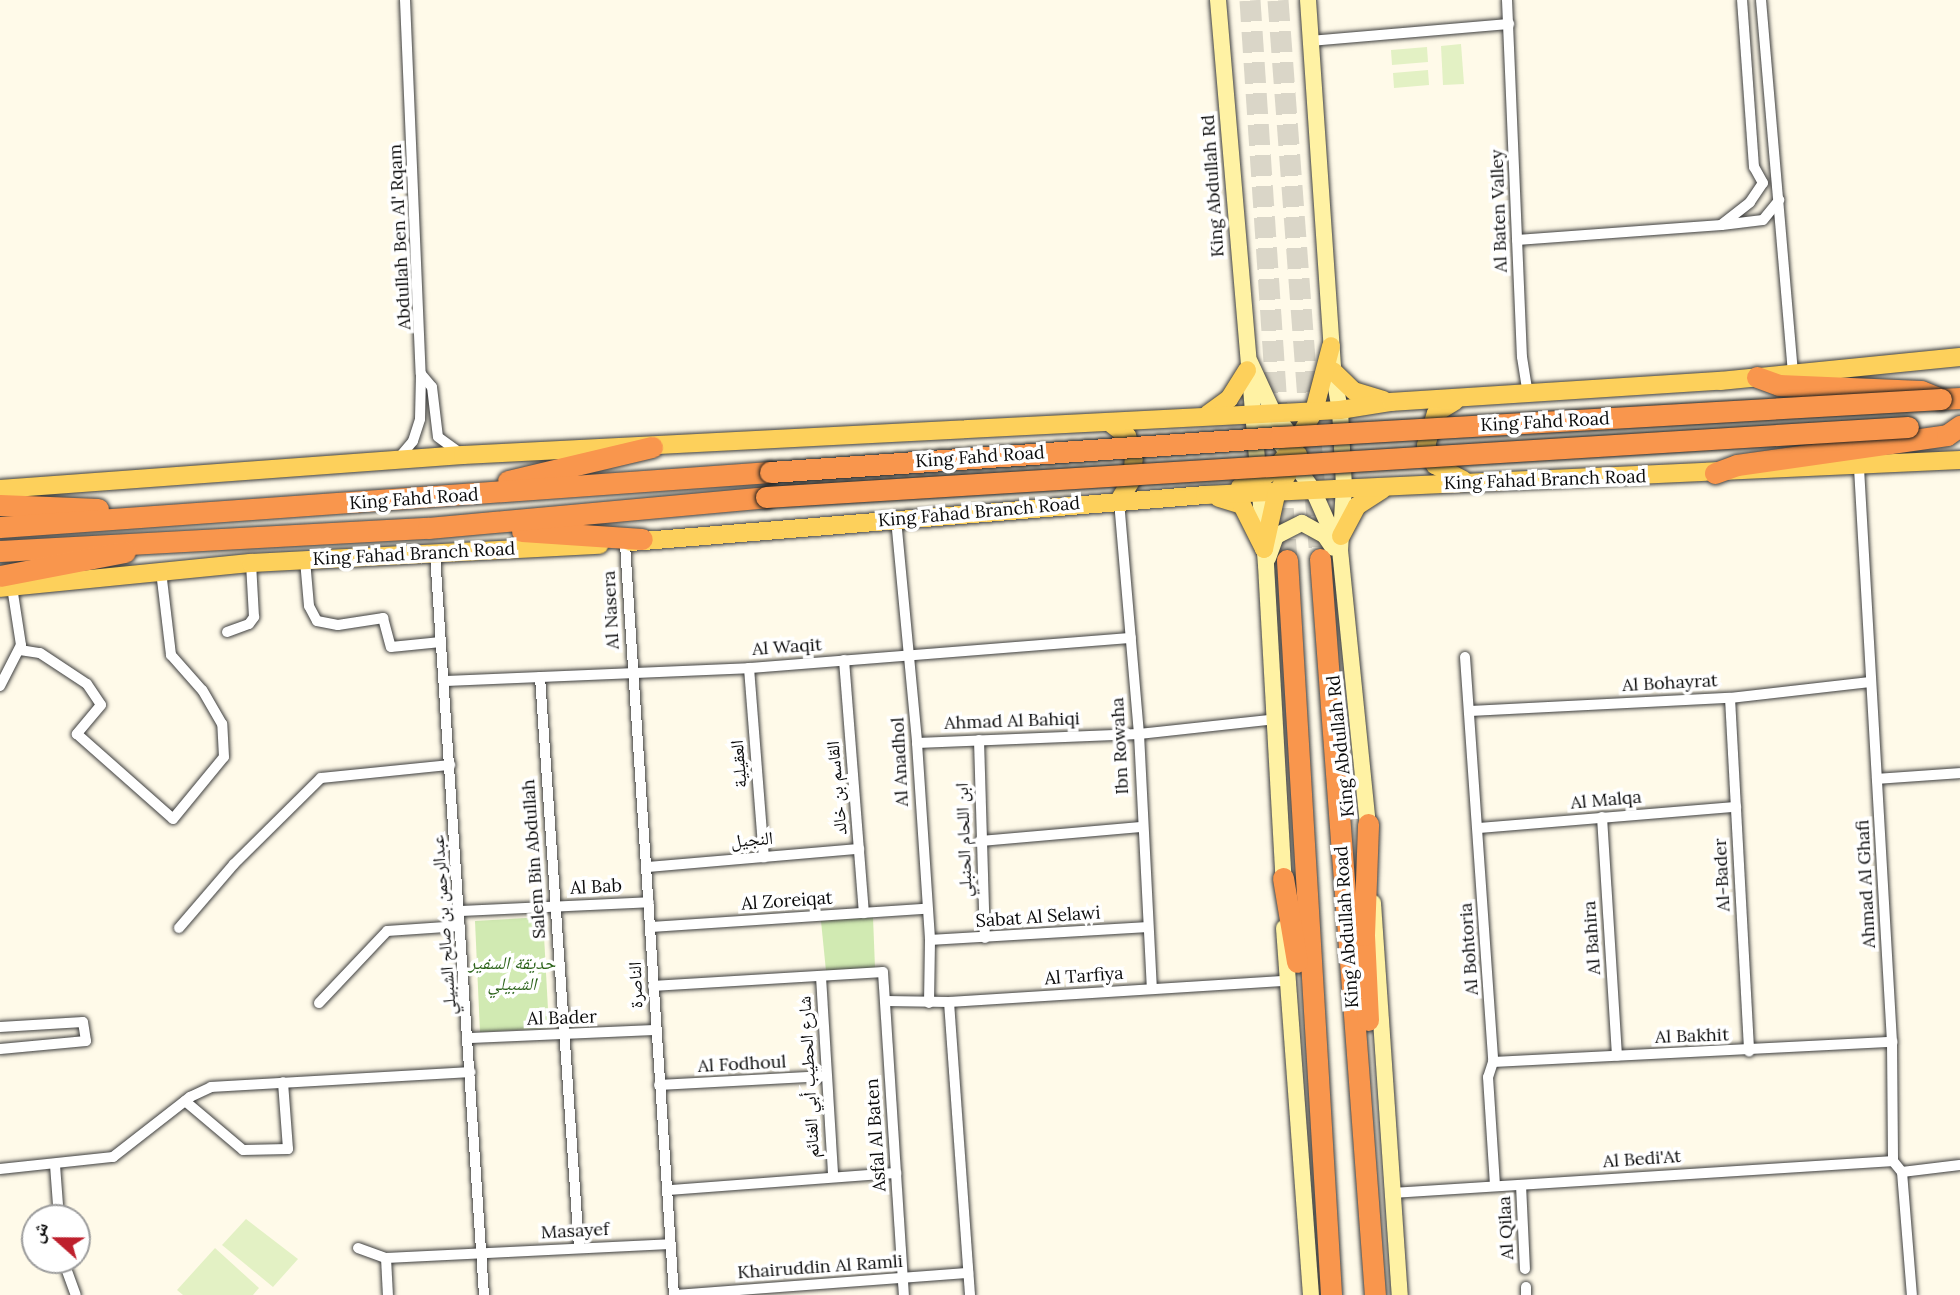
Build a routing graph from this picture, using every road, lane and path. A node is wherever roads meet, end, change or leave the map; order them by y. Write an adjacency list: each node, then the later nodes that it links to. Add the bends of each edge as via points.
1 (404, 0): 17 (street, Abdullah Ben Al' Rqam)
2 (1218, 0): 14 (main road, King Abdullah Rd)
3 (1308, 0): 8 (main road)
4 (1507, 0): 7 (street, Al Baten Valley)
5 (1742, 0): 10 (street, via 1754,167 1763,183 1750,202)
6 (1761, 0): 9 (street)
7 (1509, 24): 8 (street); 11 (street, Al Baten Valley)
8 (1309, 41): 12 (main road)
9 (1779, 200): 10 (street, via 1763,220); 16 (street)
10 (1721, 225): 11 (street)
11 (1517, 240): 19 (street, Al Baten Valley)
12 (1331, 346): 15 (main road); 24 (main road)
13 (1960, 357): 16 (main road)
14 (1247, 363): 25 (main road, King Abdullah Rd); 26 (main road); 27 (main road, via 1229,399)
15 (1333, 371): 22 (main road, via 1354,391); 23 (main road)
16 (1793, 372): 18 (main road)
17 (421, 374): 32 (street, Abdullah Ben Al' Rqam, via 432,387 438,437); 33 (street, via 420,419 413,441)
18 (1757, 377): 19 (main road); 20 (highway, via 1779,385 1921,391)
19 (1528, 395): 21 (main road)
20 (1951, 398): 45 (highway, King Fahd Road, bridge, via 769,472)
21 (1459, 401): 22 (main road); 37 (main road, via 1436,413 1426,444 1444,473)
22 (1391, 402): 23 (main road)
23 (1340, 410): 24 (main road); 31 (main road); 39 (main road, King Abdullah Rd)
24 (1314, 411): 26 (main road); 31 (main road)
25 (1250, 412): 26 (main road); 27 (main road); 31 (main road); 38 (main road, King Abdullah Rd)
26 (1273, 412): 31 (main road)
27 (1208, 414): 28 (main road)
28 (1109, 422): 30 (main road, via 788,436); 46 (main road, via 1127,436 1135,456 1132,479)
29 (1960, 425): 36 (highway, via 1947,435 1737,465); 51 (highway, King Fahd Road, bridge, via 766,497)
30 (652, 447): 32 (main road); 45 (highway, via 520,480 443,489)
31 (1295, 452): 38 (main road); 39 (main road); 41 (main road); 43 (main road)
32 (463, 455): 33 (main road)
33 (398, 460): 40 (main road)
34 (1960, 460): 35 (main road, King Fahad Branch Road)
35 (1859, 468): 36 (main road, King Fahad Branch Road); 75 (street, Ahmad Al Ghafi)
36 (1715, 473): 37 (main road, King Fahad Branch Road)
37 (1471, 481): 42 (main road, King Fahad Branch Road)
38 (1259, 487): 43 (main road, King Fahad Branch Road); 44 (main road, King Fahad Branch Road); 57 (main road)
39 (1344, 487): 41 (main road, King Fahad Branch Road); 42 (main road, King Fahad Branch Road); 54 (main road, King Abdullah Rd)
40 (0, 489)
41 (1313, 490): 43 (main road, King Fahad Branch Road); 54 (main road)
42 (1382, 490): 54 (main road, via 1357,506)
43 (1278, 491): 57 (main road)
44 (1205, 495): 46 (main road, King Fahad Branch Road); 57 (main road, via 1242,505)
45 (431, 499): 48 (highway, King Fahd Road)
46 (1119, 501): 49 (main road, King Fahad Branch Road); 65 (street, Ibn Rowaha)
47 (0, 505): 48 (highway)
48 (159, 513): 50 (highway, King Fahd Road)
49 (896, 519): 53 (main road, King Fahad Branch Road); 68 (street, Al Anadhol)
50 (0, 527)
51 (440, 527): 52 (highway, King Fahd Road); 53 (highway)
52 (138, 541): 55 (highway, King Fahd Road); 63 (highway, via 122,555)
53 (633, 541): 56 (main road, King Fahad Branch Road); 72 (street, Al Nasera)
54 (1341, 549): 57 (main road, via 1302,523 1276,536); 88 (main road, King Abdullah Rd)
55 (0, 551)
56 (435, 554): 59 (main road, King Fahad Branch Road); 66 (street, عبدالرحمن بن صالح الشبيلي)
57 (1265, 557): 79 (main road)
58 (1320, 559): 135 (highway, King Abdullah Road)
59 (305, 560): 61 (main road, King Fahad Branch Road); 66 (street, via 309,606 317,621 338,625 383,618 391,647)
60 (1287, 560): 137 (highway)
61 (251, 563): 62 (main road, King Fahad Branch Road); 64 (street, via 254,617 249,624)
62 (161, 570): 63 (main road, King Fahad Branch Road); 67 (street, via 170,655 202,690 222,724 224,757 173,819 77,734 101,705 87,684 40,653)
63 (4, 584): 67 (street)
64 (227, 632)
65 (1130, 638): 68 (street, Al Waqit); 80 (street, Ibn Rowaha)
66 (441, 642): 74 (street, عبدالرحمن بن صالح الشبيلي)
67 (20, 650): 76 (street)
68 (909, 655): 70 (street, Al Waqit); 82 (street, Al Anadhol)
69 (1465, 657): 78 (street, Al Bohtoria)
70 (844, 660): 71 (street, Al Waqit); 92 (street, القاسم بن خالد)
71 (749, 668): 72 (street, Al Waqit); 93 (street, العقيلية)
72 (632, 673): 73 (street, Al Waqit); 94 (street, الناصرة)
73 (540, 677): 74 (street, Al Waqit); 97 (street, Salem Bin Abdullah)
74 (445, 681): 83 (street, عبدالرحمن بن صالح الشبيلي)
75 (1870, 682): 77 (street, Al Bohayrat); 85 (street, Ahmad Al Ghafi)
76 (0, 686)
77 (1730, 698): 78 (street, Al Bohayrat); 86 (street, Al-Bader)
78 (1470, 711): 90 (street, Al Bohtoria)
79 (1276, 719): 80 (street, Ahmad Al Bahiqi); 95 (main road)
80 (1139, 734): 81 (street, Ahmad Al Bahiqi); 89 (street, Ibn Rowaha)
81 (979, 740): 82 (street, Ahmad Al Bahiqi); 91 (street, ابن اللحام الحنبلي)
82 (917, 743): 98 (street, Al Anadhol)
83 (450, 765): 99 (street, عبدالرحمن بن صالح الشبيلي); 103 (street, via 321,778 234,864)
84 (1960, 773): 85 (street)
85 (1877, 779): 119 (street, Ahmad Al Ghafi)
86 (1736, 807): 87 (street, Al Malqa); 121 (street, Al-Bader)
87 (1602, 817): 90 (street, Al Malqa); 122 (street, Al Bahira)
88 (1368, 824): 135 (highway); 141 (main road, King Abdullah Rd)
89 (1141, 827): 91 (street); 102 (street, Ibn Rowaha)
90 (1478, 828): 123 (street, Al Bohtoria)
91 (980, 841): 105 (street, ابن اللحام الحنبلي)
92 (859, 849): 93 (street, النجيل); 100 (street, القاسم بن خالد)
93 (764, 857): 94 (street, النجيل)
94 (647, 867): 96 (street, الناصرة)
95 (1283, 878): 108 (main road); 137 (highway)
96 (649, 902): 97 (street, Al Bab); 104 (street, الناصرة)
97 (555, 906): 99 (street, Al Bab); 117 (street, Salem Bin Abdullah)
98 (925, 909): 100 (street, Al Zoreiqat); 106 (street, Al Anadhol)
99 (461, 911): 101 (street, عبدالرحمن بن صالح الشبيلي)
100 (864, 913): 104 (street, Al Zoreiqat)
101 (460, 926): 113 (street, via 387,931); 118 (street, عبدالرحمن بن صالح الشبيلي)
102 (1148, 927): 105 (street, Sabat Al Selawi); 110 (street, Ibn Rowaha)
103 (179, 928)
104 (651, 928): 109 (street, الناصرة)
105 (985, 938): 106 (street, Sabat Al Selawi)
106 (930, 940): 114 (street, Al Anadhol)
107 (821, 977): 109 (street); 111 (street, Asfal Al Baten, via 883,972); 125 (street, شارع الحطيب أبي الغنائم)
108 (1286, 981): 110 (street, Al Tarfiya); 158 (main road)
109 (653, 986): 116 (street, الناصرة)
110 (1152, 989): 112 (street, Al Tarfiya)
111 (885, 1001): 114 (street, Al Tarfiya); 133 (street, Asfal Al Baten)
112 (950, 1002): 114 (street, Al Tarfiya); 149 (street)
113 (319, 1003)
114 (929, 1003)
115 (0, 1027): 120 (street, via 83,1022 86,1041)
116 (655, 1030): 117 (street, Al Bader); 127 (street, الناصرة)
117 (562, 1037): 118 (street, Al Bader); 145 (street, Salem Bin Abdullah)
118 (470, 1038): 124 (street, عبدالرحمن بن صالح الشبيلي)
119 (1892, 1042): 121 (street, Al Bakhit); 129 (street, Ahmad Al Ghafi)
120 (0, 1049)
121 (1749, 1051): 122 (street, Al Bakhit)
122 (1618, 1056): 123 (street, Al Bakhit)
123 (1493, 1062): 138 (street, Al Bohtoria, via 1488,1077)
124 (471, 1072): 126 (street); 146 (street, عبدالرحمن بن صالح الشبيلي)
125 (826, 1076): 127 (street, Al Fodhoul); 136 (street, شارع الحطيب أبي الغنائم)
126 (283, 1082): 128 (street, via 211,1087); 128 (street, via 288,1149 243,1150)
127 (659, 1086): 140 (street, الناصرة)
128 (185, 1101): 131 (street, via 113,1157)
129 (1894, 1161): 134 (street); 139 (street, Al Bedi'At)
130 (1960, 1165): 134 (street)
131 (55, 1166): 132 (street); 142 (street)
132 (0, 1168)
133 (897, 1172): 136 (street); 151 (street, Asfal Al Baten)
134 (1902, 1172): 162 (street)
135 (1365, 1173): 160 (highway, King Abdullah Road)
136 (833, 1175): 140 (street)
137 (1323, 1176): 159 (highway)
138 (1494, 1184): 139 (street, Al Bedi'At); 141 (street, Al Bedi'At)
139 (1521, 1185): 148 (street, Al Qilaa)
140 (670, 1190): 143 (street, الناصرة)
141 (1393, 1193): 161 (main road, King Abdullah Rd)
142 (58, 1204)
143 (670, 1244): 145 (street, Masayef); 155 (street, الناصرة)
144 (358, 1248): 147 (street)
145 (579, 1248): 146 (street, Masayef)
146 (482, 1253): 147 (street, Masayef); 154 (street, عبدالرحمن بن صالح الشبيلي)
147 (386, 1258): 153 (street)
148 (1525, 1269)
149 (968, 1273): 151 (street, Khairuddin Al Ramli); 157 (street)
150 (68, 1274): 152 (street)
151 (903, 1279): 155 (street, Khairuddin Al Ramli); 156 (street, Asfal Al Baten)
152 (76, 1295)
153 (388, 1295)
154 (484, 1295)
155 (674, 1295)
156 (904, 1295)
157 (970, 1295)
158 (1311, 1295)
159 (1331, 1295)
160 (1375, 1295)
161 (1400, 1295)
162 (1912, 1295)

